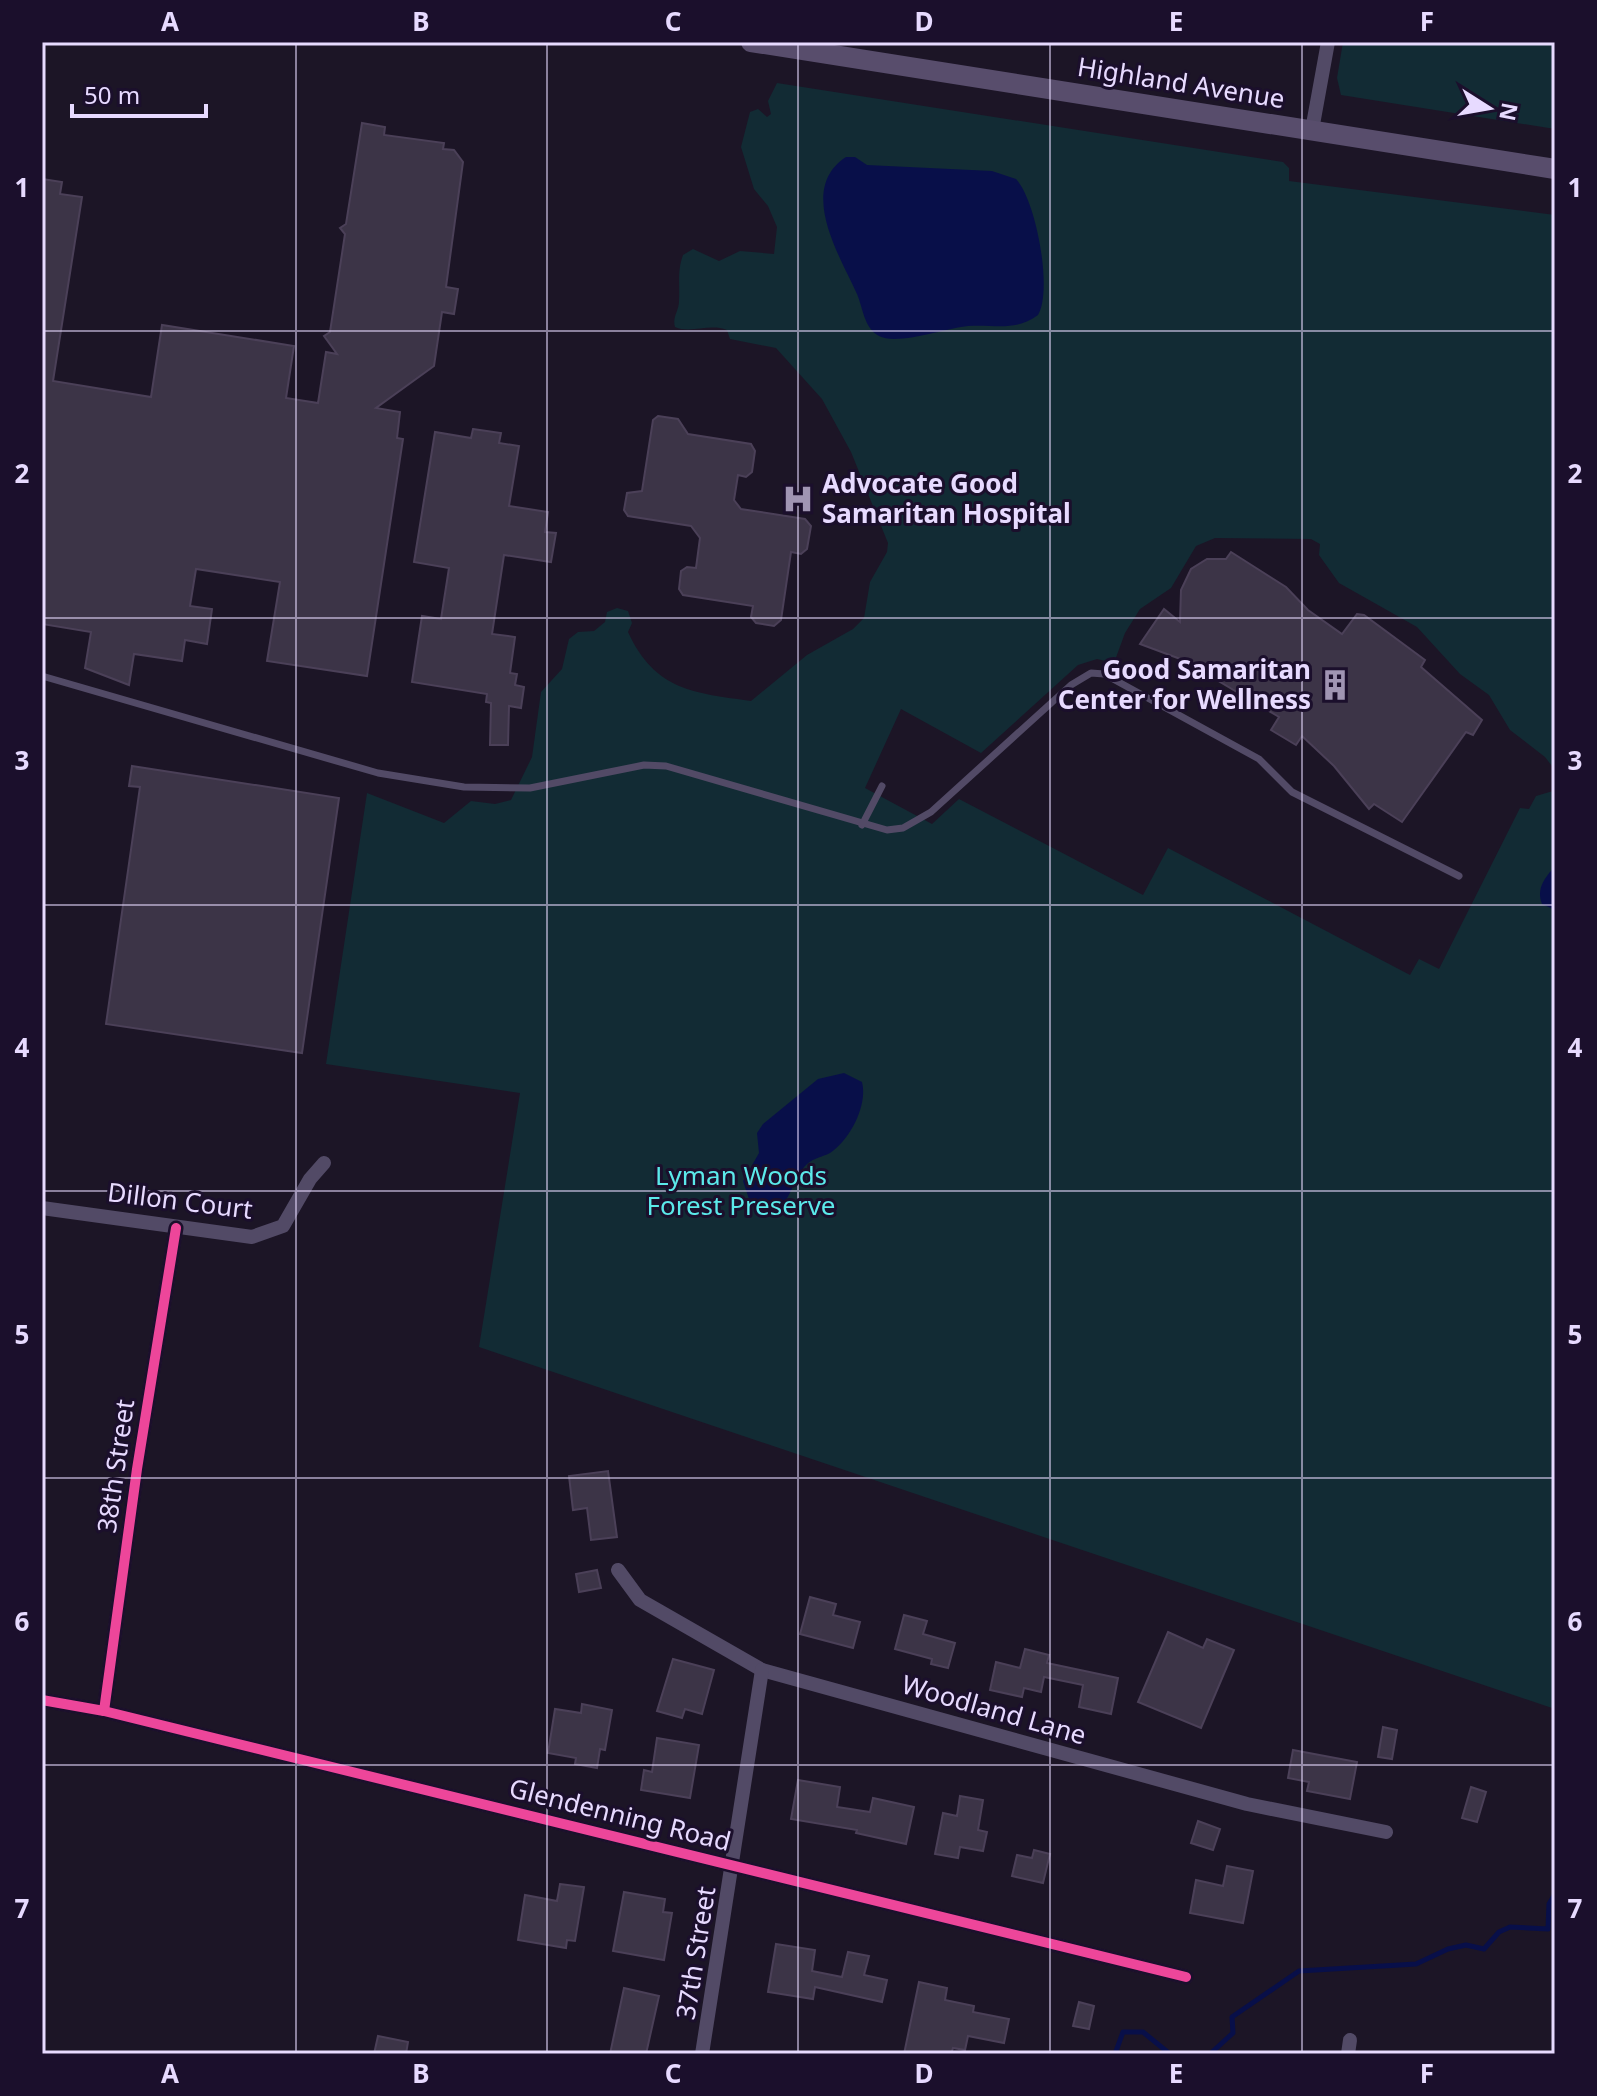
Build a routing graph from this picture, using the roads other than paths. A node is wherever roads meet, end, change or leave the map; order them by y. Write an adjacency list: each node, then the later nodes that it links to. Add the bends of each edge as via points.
1 (751, 42): 3 (main road, Highland Avenue)
2 (1328, 42): 3 (street)
3 (1312, 130): 4 (main road, Highland Avenue)
4 (1555, 169)
5 (42, 676): 7 (lane, via 378,773 490,789 530,788 644,765 666,766)
6 (882, 786): 7 (lane)
7 (862, 825): 8 (lane, via 887,830 916,822 1071,685 1091,673 1104,674 1259,759 1292,792)
8 (1459, 876)
9 (324, 1163): 11 (street, Dillon Court, via 283,1226 271,1233 252,1237)
10 (42, 1208): 11 (street, Dillon Court)
11 (176, 1228): 15 (street, 38th Street)
12 (618, 1570): 13 (street, Woodland Lane, via 640,1600)
13 (762, 1670): 16 (street, Woodland Lane, via 1247,1804); 17 (street, 37th Street)
14 (42, 1700): 15 (street, Glendenning Road)
15 (104, 1711): 17 (street, Glendenning Road)
16 (1386, 1832)
17 (731, 1866): 18 (street, Glendenning Road); 19 (street, 37th Street)
18 (1186, 1977)
19 (702, 2054)

